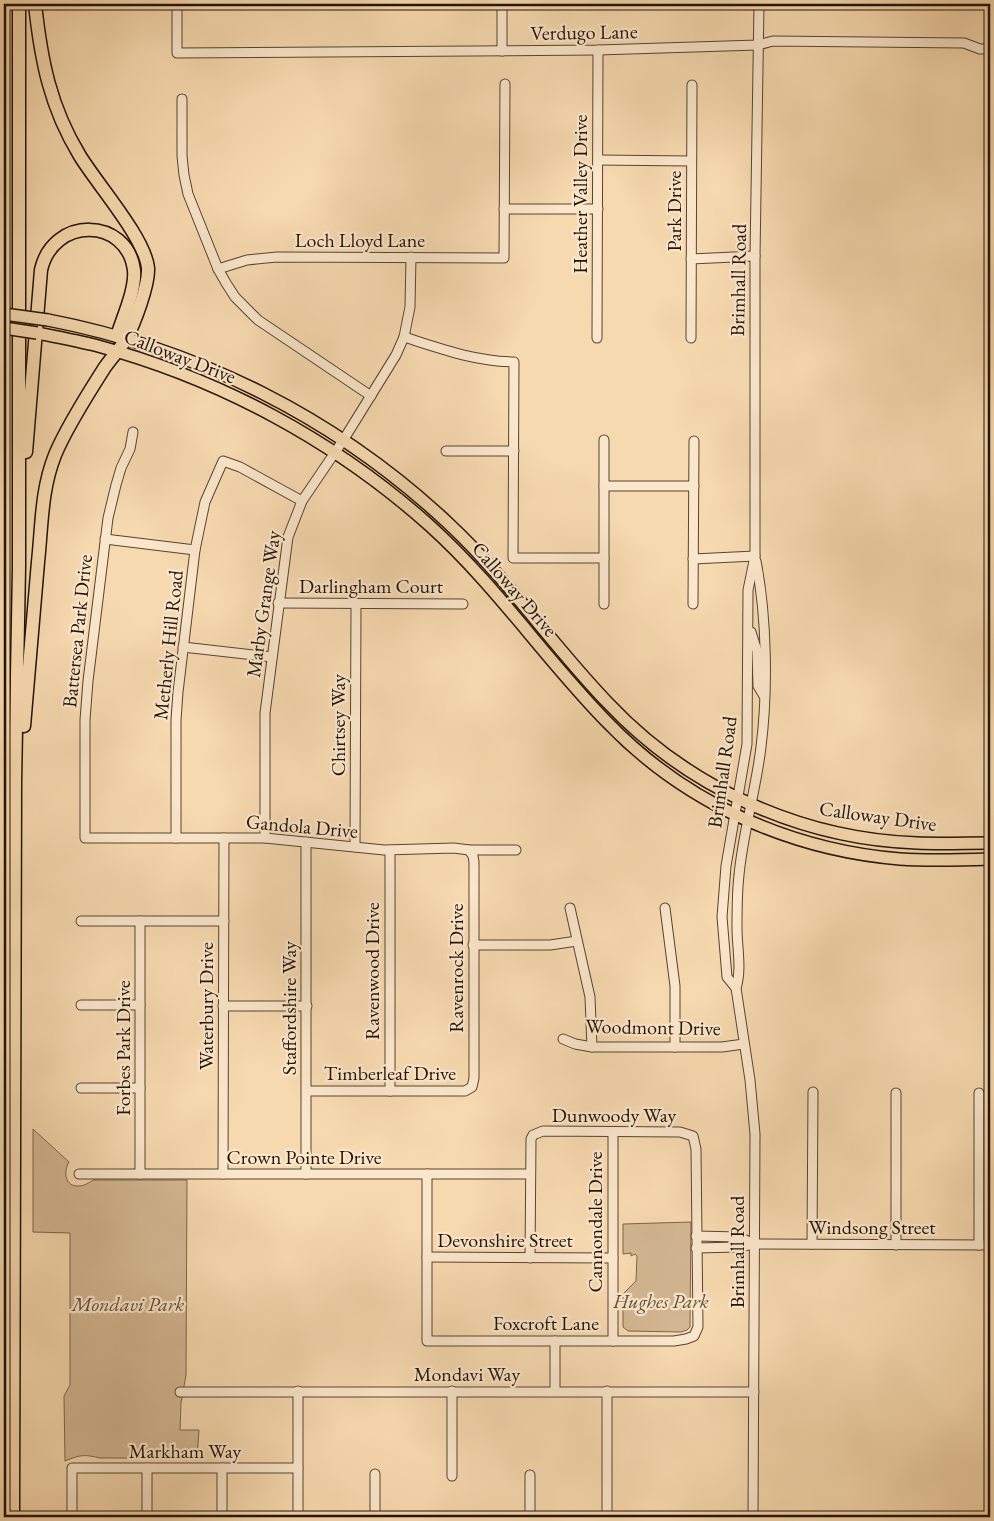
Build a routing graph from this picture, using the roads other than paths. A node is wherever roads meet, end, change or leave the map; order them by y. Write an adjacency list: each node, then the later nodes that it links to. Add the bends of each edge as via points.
1 (19, 4): 44 (highway)
2 (35, 4): 23 (highway, via 42,62 63,124 81,157 137,240 146,260 147,284 132,326)
3 (177, 4): 9 (street, Verdugo Lane, via 177,53)
4 (502, 4): 9 (street)
5 (759, 4): 6 (street, Brimhall Road)
6 (758, 45): 7 (street, Verdugo Lane); 8 (street, Verdugo Lane, via 773,41 964,43); 17 (street, Brimhall Road)
7 (598, 50): 9 (street, Verdugo Lane); 13 (street, Heather Valley Drive)
8 (990, 50)
9 (502, 51)
10 (504, 84): 15 (street)
11 (692, 85): 14 (street, Park Drive)
12 (182, 99): 20 (street, via 182,156 188,194)
13 (598, 160): 14 (street); 16 (street, Heather Valley Drive)
14 (692, 161): 19 (street, Park Drive)
15 (504, 209): 16 (street); 18 (street, Loch Lloyd Lane, via 504,258)
16 (598, 209): 25 (street, Heather Valley Drive)
17 (755, 256): 19 (street); 41 (street, Brimhall Road)
18 (411, 257): 20 (street, Loch Lloyd Lane, via 262,258); 24 (street, Marby Grange Way, via 410,307)
19 (691, 259): 26 (street, Park Drive)
20 (218, 269): 28 (street, via 235,297 258,320)
21 (4, 314): 23 (main road, Calloway Drive, bridge)
22 (4, 328): 27 (main road, Calloway Drive, bridge)
23 (121, 337): 27 (highway); 30 (main road, Calloway Drive, via 178,356 231,379 281,402); 44 (highway, via 134,281 130,256 119,242 104,233 84,229 66,234 51,246 41,270)
24 (404, 337): 28 (street, Marby Grange Way); 34 (street, via 472,358 514,362)
25 (597, 338)
26 (691, 338)
27 (117, 352): 35 (main road, Calloway Drive, via 230,394); 58 (highway, via 63,438 46,484 41,511 23,736)
28 (371, 396): 30 (street, Marby Grange Way)
29 (133, 432): 39 (street, Battersea Park Drive, via 116,484)
30 (344, 439): 35 (street, Marby Grange Way); 54 (main road, Calloway Drive, via 398,479 470,545)
31 (604, 440): 36 (street)
32 (694, 441): 37 (street)
33 (446, 451): 34 (street)
34 (514, 451): 42 (street, via 513,558)
35 (333, 453): 38 (street, Marby Grange Way); 52 (main road, Calloway Drive, via 396,497 449,543 488,583)
36 (604, 486): 37 (street); 42 (street)
37 (694, 486): 43 (street)
38 (302, 501): 40 (street, Metherly Hill Road, via 223,461 205,502); 45 (street, Marby Grange Way, via 288,537)
39 (105, 539): 40 (street); 63 (street, Battersea Park Drive, via 86,700)
40 (195, 550): 51 (street, Metherly Hill Road)
41 (755, 556): 43 (street); 50 (street, Brimhall Road, via 748,590); 56 (street, Brimhall Road, via 761,589)
42 (604, 558): 48 (street)
43 (694, 559): 49 (street)
44 (19, 567): 58 (highway)
45 (278, 603): 46 (street, Darlingham Court); 53 (street, Marby Grange Way)
46 (356, 604): 47 (street, Darlingham Court); 70 (street, Chirtsey Way)
47 (463, 604)
48 (604, 604)
49 (693, 604)
50 (748, 624): 56 (street, via 757,652 758,686); 59 (street, Brimhall Road, via 747,744)
51 (184, 646): 53 (street); 64 (street, Metherly Hill Road, via 176,720)
52 (549, 656): 54 (main road, via 562,660 581,681); 55 (main road, Calloway Drive)
53 (272, 657): 66 (street, Marby Grange Way, via 266,713)
54 (592, 687): 57 (main road, Calloway Drive)
55 (581, 693): 57 (main road, via 593,698 628,731); 61 (main road, Calloway Drive, via 647,759 691,791)
56 (764, 696): 60 (street, Brimhall Road, via 761,748)
57 (640, 734): 59 (main road, Calloway Drive, via 680,764)
58 (15, 783): 133 (highway)
59 (737, 798): 60 (main road, Calloway Drive); 61 (street, Brimhall Road)
60 (751, 806): 62 (street, Brimhall Road); 68 (main road, Calloway Drive, via 809,826 855,836)
61 (735, 815): 62 (main road, Calloway Drive); 85 (street, Brimhall Road, via 722,917 727,977)
62 (748, 822): 75 (main road, Calloway Drive); 85 (street, Brimhall Road, via 737,898 740,977)
63 (85, 838): 64 (street, Gandola Drive)
64 (176, 838): 65 (street, Gandola Drive)
65 (224, 838): 66 (street, Gandola Drive); 82 (street, Waterbury Drive)
66 (265, 838): 67 (street, Gandola Drive)
67 (306, 842): 70 (street, Gandola Drive); 89 (street, Staffordshire Way)
68 (926, 843): 69 (main road, Calloway Drive); 75 (main road, via 918,849 870,845)
69 (990, 843)
70 (355, 847): 71 (street, Gandola Drive)
71 (390, 850): 72 (street, Gandola Drive); 98 (street, Ravenwood Drive)
72 (469, 850): 73 (street, Gandola Drive); 84 (street, Ravenrock Drive, via 474,862)
73 (516, 850)
74 (990, 850): 76 (main road, via 968,850)
75 (858, 854): 76 (main road, Calloway Drive)
76 (952, 860): 77 (main road, Calloway Drive)
77 (990, 860)
78 (570, 908): 83 (street)
79 (665, 908): 93 (street, via 675,986)
80 (81, 921): 81 (street)
81 (140, 921): 82 (street); 87 (street, Forbes Park Drive)
82 (224, 921): 88 (street, Waterbury Drive)
83 (577, 941): 84 (street, via 550,945); 92 (street, via 591,1004)
84 (473, 945): 94 (street, Ravenrock Drive)
85 (736, 988): 91 (street, Brimhall Road)
86 (81, 1004): 87 (street)
87 (140, 1004): 96 (street, Forbes Park Drive)
88 (224, 1006): 89 (street); 105 (street, Waterbury Drive)
89 (307, 1006): 97 (street, Staffordshire Way)
90 (563, 1039): 92 (street, Woodmont Drive)
91 (744, 1044): 93 (street, Woodmont Drive); 110 (street, Brimhall Road, via 755,1134)
92 (592, 1047): 93 (street, Woodmont Drive)
93 (676, 1047)
94 (472, 1087): 98 (street, Timberleaf Drive, via 465,1091)
95 (81, 1088): 96 (street)
96 (140, 1088): 104 (street, Forbes Park Drive)
97 (307, 1091): 98 (street, Timberleaf Drive); 106 (street, Staffordshire Way)
98 (390, 1091)
99 (813, 1092): 111 (street)
100 (896, 1093): 112 (street)
101 (980, 1093): 113 (street)
102 (613, 1133): 108 (street, Dunwoody Way, via 543,1132 534,1135 531,1139); 109 (street, Dunwoody Way, via 680,1132 694,1136); 118 (street, Cannondale Drive)
103 (79, 1174): 104 (street, Crown Pointe Drive)
104 (140, 1174): 105 (street, Crown Pointe Drive)
105 (223, 1174): 106 (street, Crown Pointe Drive)
106 (306, 1174): 107 (street, Crown Pointe Drive)
107 (427, 1174): 108 (street, Crown Pointe Drive); 116 (street)
108 (530, 1174): 117 (street)
109 (696, 1236): 110 (street, Windsong Street, via 739,1237); 115 (street)
110 (754, 1244): 111 (street, Windsong Street); 115 (street, Windsong Street, via 738,1248); 126 (street, Brimhall Road)
111 (812, 1244): 112 (street, Windsong Street)
112 (896, 1245): 113 (street, Windsong Street)
113 (979, 1245): 114 (street, Windsong Street)
114 (990, 1245)
115 (696, 1248): 120 (street, Foxcroft Lane, via 698,1327 694,1336 674,1341)
116 (427, 1258): 117 (street, Devonshire Street); 119 (street, Foxcroft Lane, via 427,1341)
117 (530, 1258): 118 (street, Devonshire Street)
118 (613, 1258): 120 (street, Cannondale Drive)
119 (555, 1341): 120 (street, Foxcroft Lane); 123 (street)
120 (613, 1341)
121 (298, 1391): 122 (street, Mondavi Way); 125 (street, Mondavi Way); 129 (street)
122 (452, 1391): 123 (street, Mondavi Way); 132 (street)
123 (555, 1391): 124 (street, Mondavi Way)
124 (607, 1391): 126 (street, Mondavi Way); 140 (street)
125 (180, 1392)
126 (754, 1392): 141 (street, Brimhall Road)
127 (147, 1468): 128 (street, Markham Way); 134 (street, Markham Way, via 72,1468); 135 (street)
128 (222, 1468): 129 (street, Markham Way); 136 (street)
129 (298, 1468): 137 (street)
130 (375, 1474): 138 (street)
131 (530, 1475): 139 (street)
132 (452, 1476)
133 (13, 1517)
134 (72, 1517)
135 (147, 1517)
136 (222, 1517)
137 (298, 1517)
138 (375, 1517)
139 (530, 1517)
140 (607, 1517)
141 (754, 1517)

